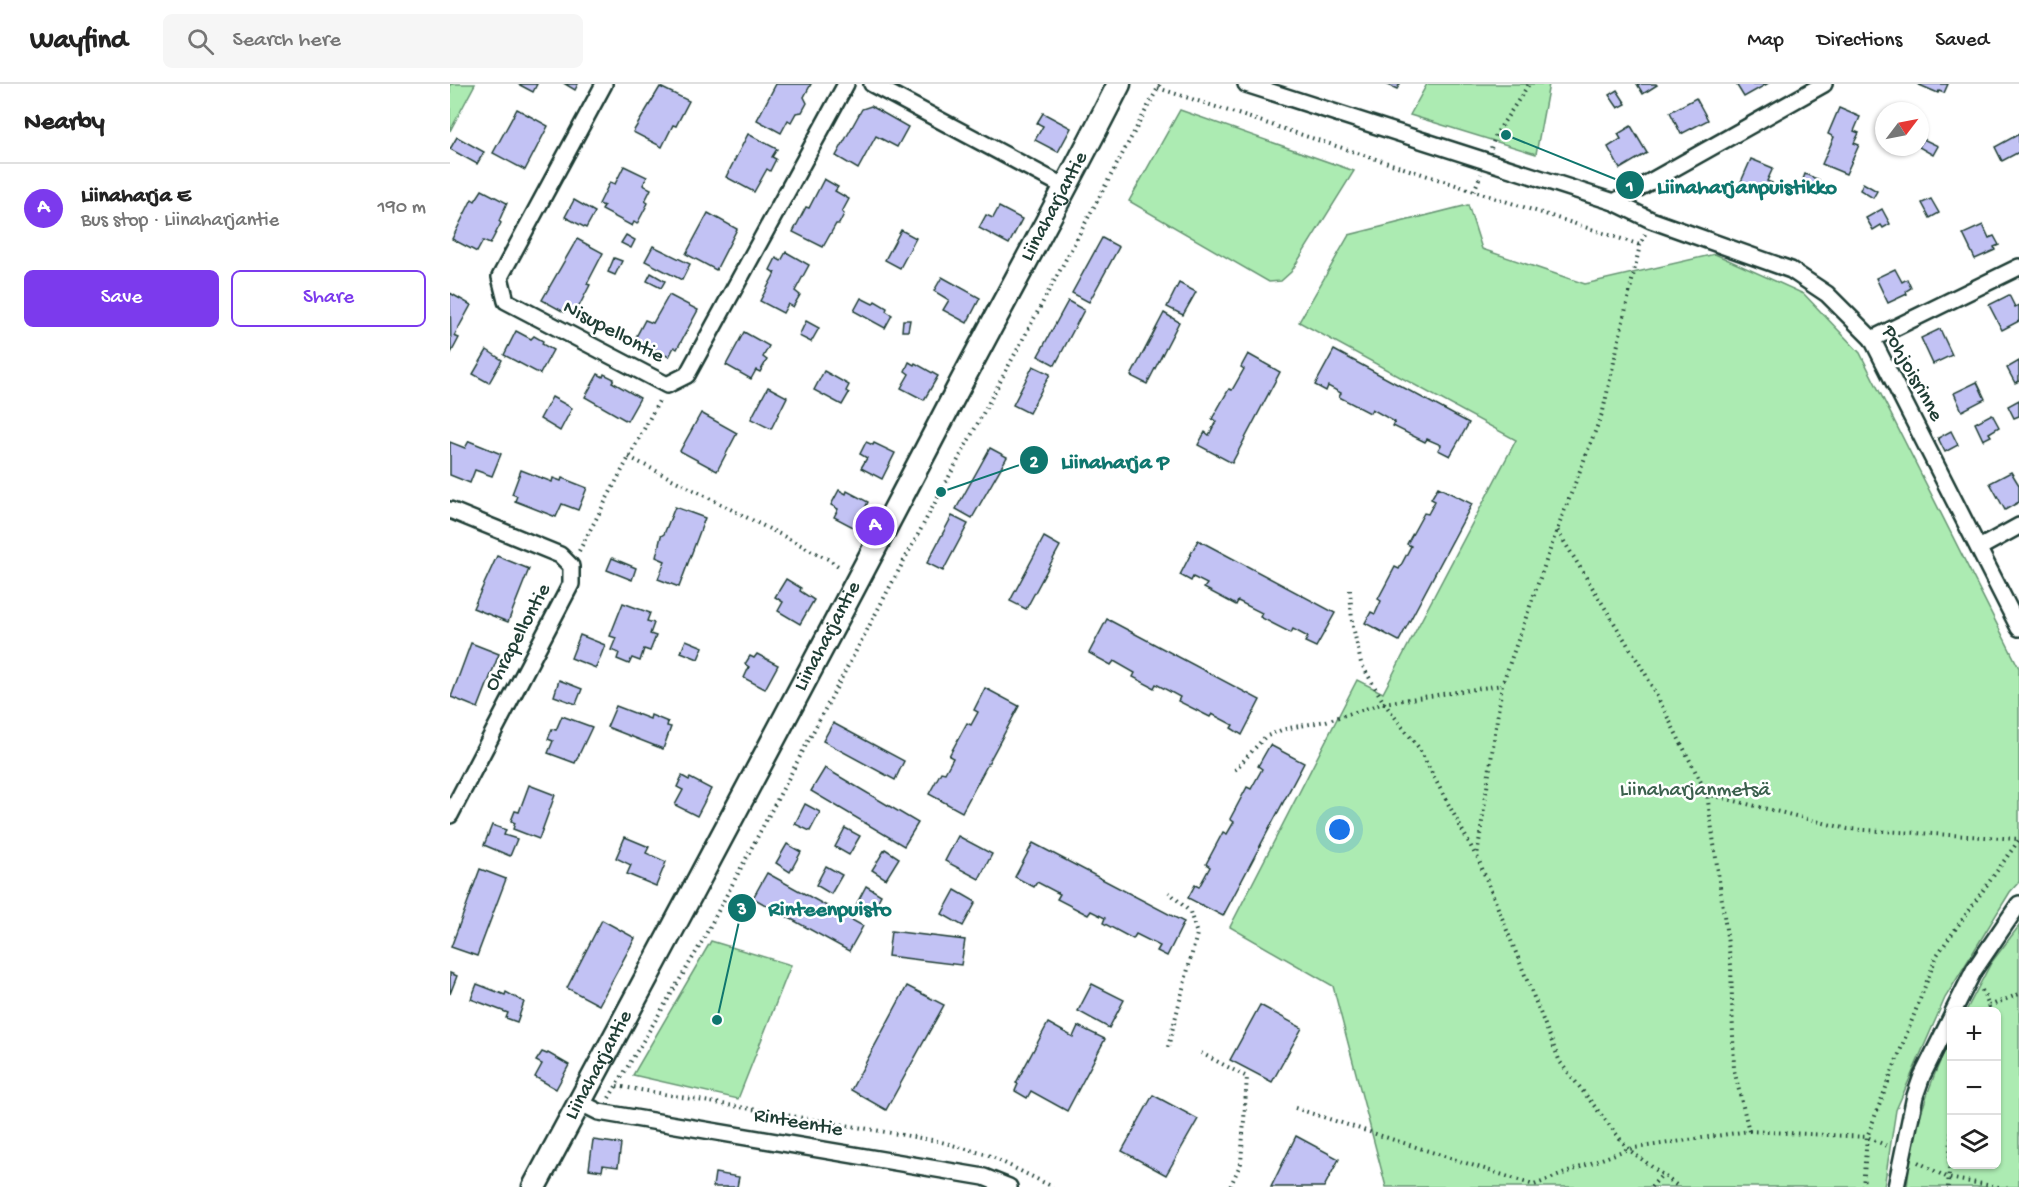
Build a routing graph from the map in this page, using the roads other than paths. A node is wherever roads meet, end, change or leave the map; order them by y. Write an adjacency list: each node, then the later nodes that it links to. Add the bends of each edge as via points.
1 (604, 84): 2 (street, Nisupellontie, via 500,277 506,301 667,385 687,375)
2 (846, 84)
3 (872, 84): 7 (street)
4 (1119, 84): 7 (main road, Liinaharjantie)
5 (1246, 84): 8 (street, Pohjoisrinne)
6 (1824, 84): 8 (street)
7 (1067, 188): 19 (main road, Liinaharjantie, via 859,580)
8 (1614, 202): 10 (street, Pohjoisrinne, via 1651,220 1791,270 1827,294)
9 (2019, 267): 10 (street)
10 (1872, 339): 13 (street, Pohjoisrinne)
11 (450, 510): 15 (street, Ohrapellontie, via 560,555 571,566 571,584)
12 (2019, 526): 13 (street)
13 (1979, 548): 14 (street, Pohjoisrinne)
14 (2019, 628)
15 (450, 815)
16 (2019, 904): 17 (street, via 1974,970)
17 (1955, 1007)
18 (1947, 1026): 22 (street, via 1915,1096)
19 (590, 1107): 20 (main road, Liinaharjantie); 21 (street, Rinteentie, via 984,1177)
20 (534, 1187)
21 (1009, 1187)
22 (1896, 1187)

